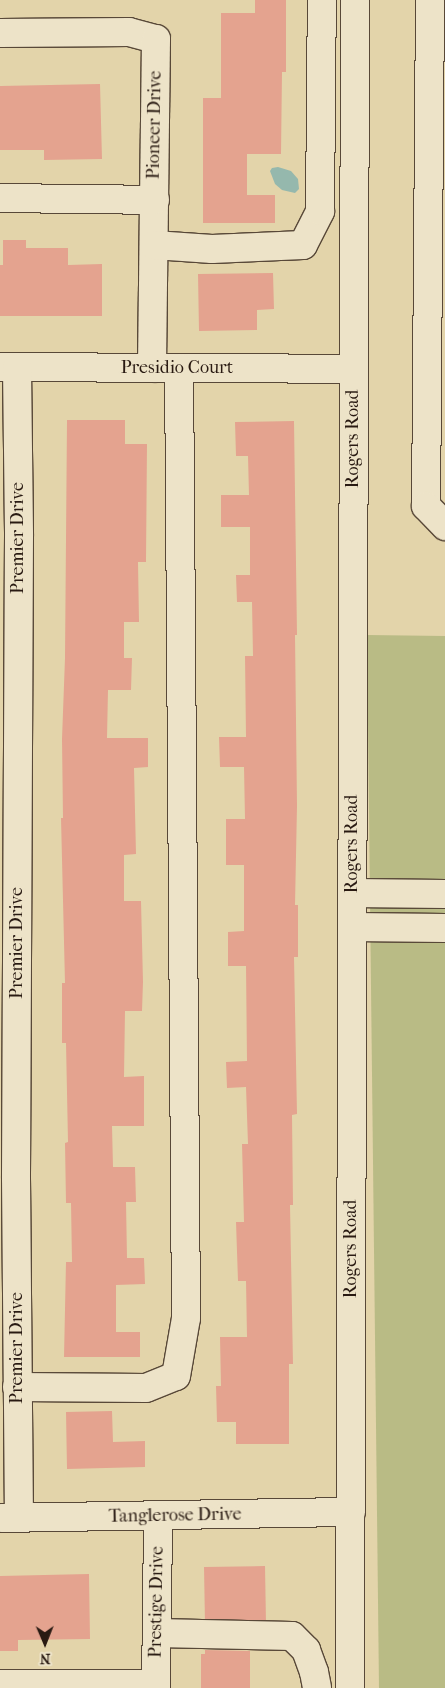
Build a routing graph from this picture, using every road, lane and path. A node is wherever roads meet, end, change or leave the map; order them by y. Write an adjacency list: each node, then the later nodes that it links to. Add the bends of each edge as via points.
1 (322, 0): 7 (street, via 320,211 303,245 212,249)
2 (355, 0): 11 (street, Rogers Road)
3 (430, 0): 12 (street, via 426,506)
4 (0, 32): 6 (street, Pioneer Drive, via 129,32 156,39)
5 (0, 198): 6 (street)
6 (154, 200): 7 (street, Pioneer Drive)
7 (154, 245): 9 (street, Pioneer Drive)
8 (8, 367): 9 (street, Presidio Court); 13 (street, Premier Drive)
9 (152, 368): 10 (street, Presidio Court)
10 (179, 368): 11 (street, Presidio Court); 21 (street, via 186,1318 176,1376 146,1388)
11 (354, 369): 15 (street, Rogers Road)
12 (445, 526)
13 (10, 536): 14 (street, Premier Drive)
14 (9, 718): 19 (street, Premier Drive)
15 (352, 893): 16 (street); 17 (street, Rogers Road)
16 (445, 894)
17 (352, 928): 18 (street); 22 (street, Rogers Road)
18 (445, 928)
19 (8, 1178): 20 (street, Premier Drive)
20 (8, 1338): 21 (street, Premier Drive)
21 (17, 1387): 24 (street, Premier Drive)
22 (351, 1512): 23 (street, Tanglerose Drive); 29 (street, Rogers Road)
23 (158, 1516): 24 (street, Tanglerose Drive); 25 (street, Prestige Drive)
24 (10, 1518)
25 (157, 1634): 27 (street, Prestige Drive); 28 (street, via 292,1636 306,1650)
26 (0, 1684): 27 (street)
27 (156, 1686)
28 (317, 1688)
29 (350, 1688)

